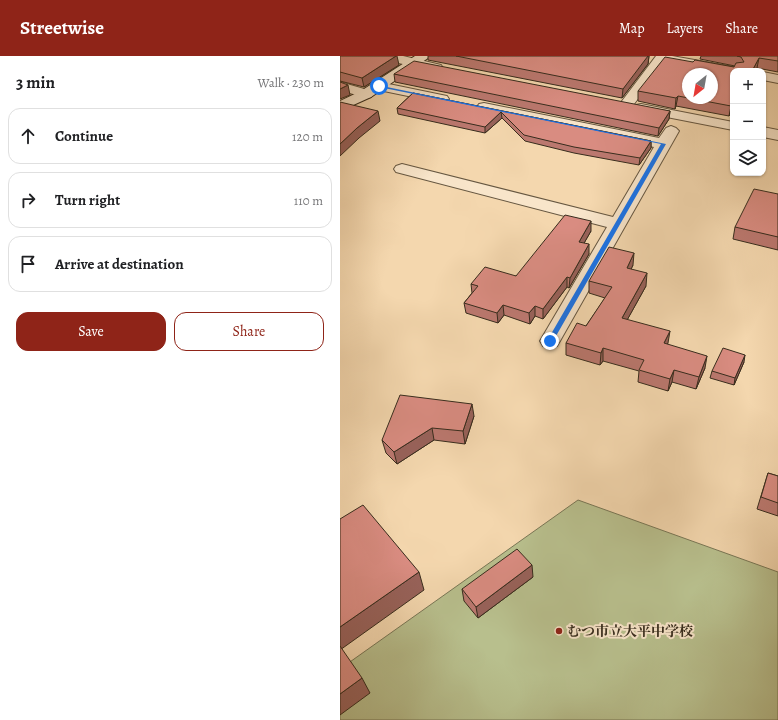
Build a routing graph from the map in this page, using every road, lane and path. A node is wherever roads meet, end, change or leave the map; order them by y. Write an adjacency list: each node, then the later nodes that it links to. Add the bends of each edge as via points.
1 (387, 56): 3 (street)
2 (662, 57): 5 (street); 14 (street)
3 (419, 60): 4 (street); 9 (street)
4 (448, 70)
5 (730, 70)
6 (766, 77): 7 (street)
7 (778, 79)
8 (340, 86): 10 (street)
9 (379, 86): 10 (street); 11 (street)
10 (366, 94): 15 (street)
11 (456, 102)
12 (611, 102): 14 (street)
13 (471, 105): 20 (street)
14 (626, 105): 16 (street)
15 (340, 107)
16 (680, 116): 17 (street); 20 (street)
17 (730, 125)
18 (766, 133): 19 (street)
19 (778, 135)
20 (664, 144): 22 (street)
21 (402, 169): 22 (street)
22 (618, 224): 23 (street)
23 (550, 341)

